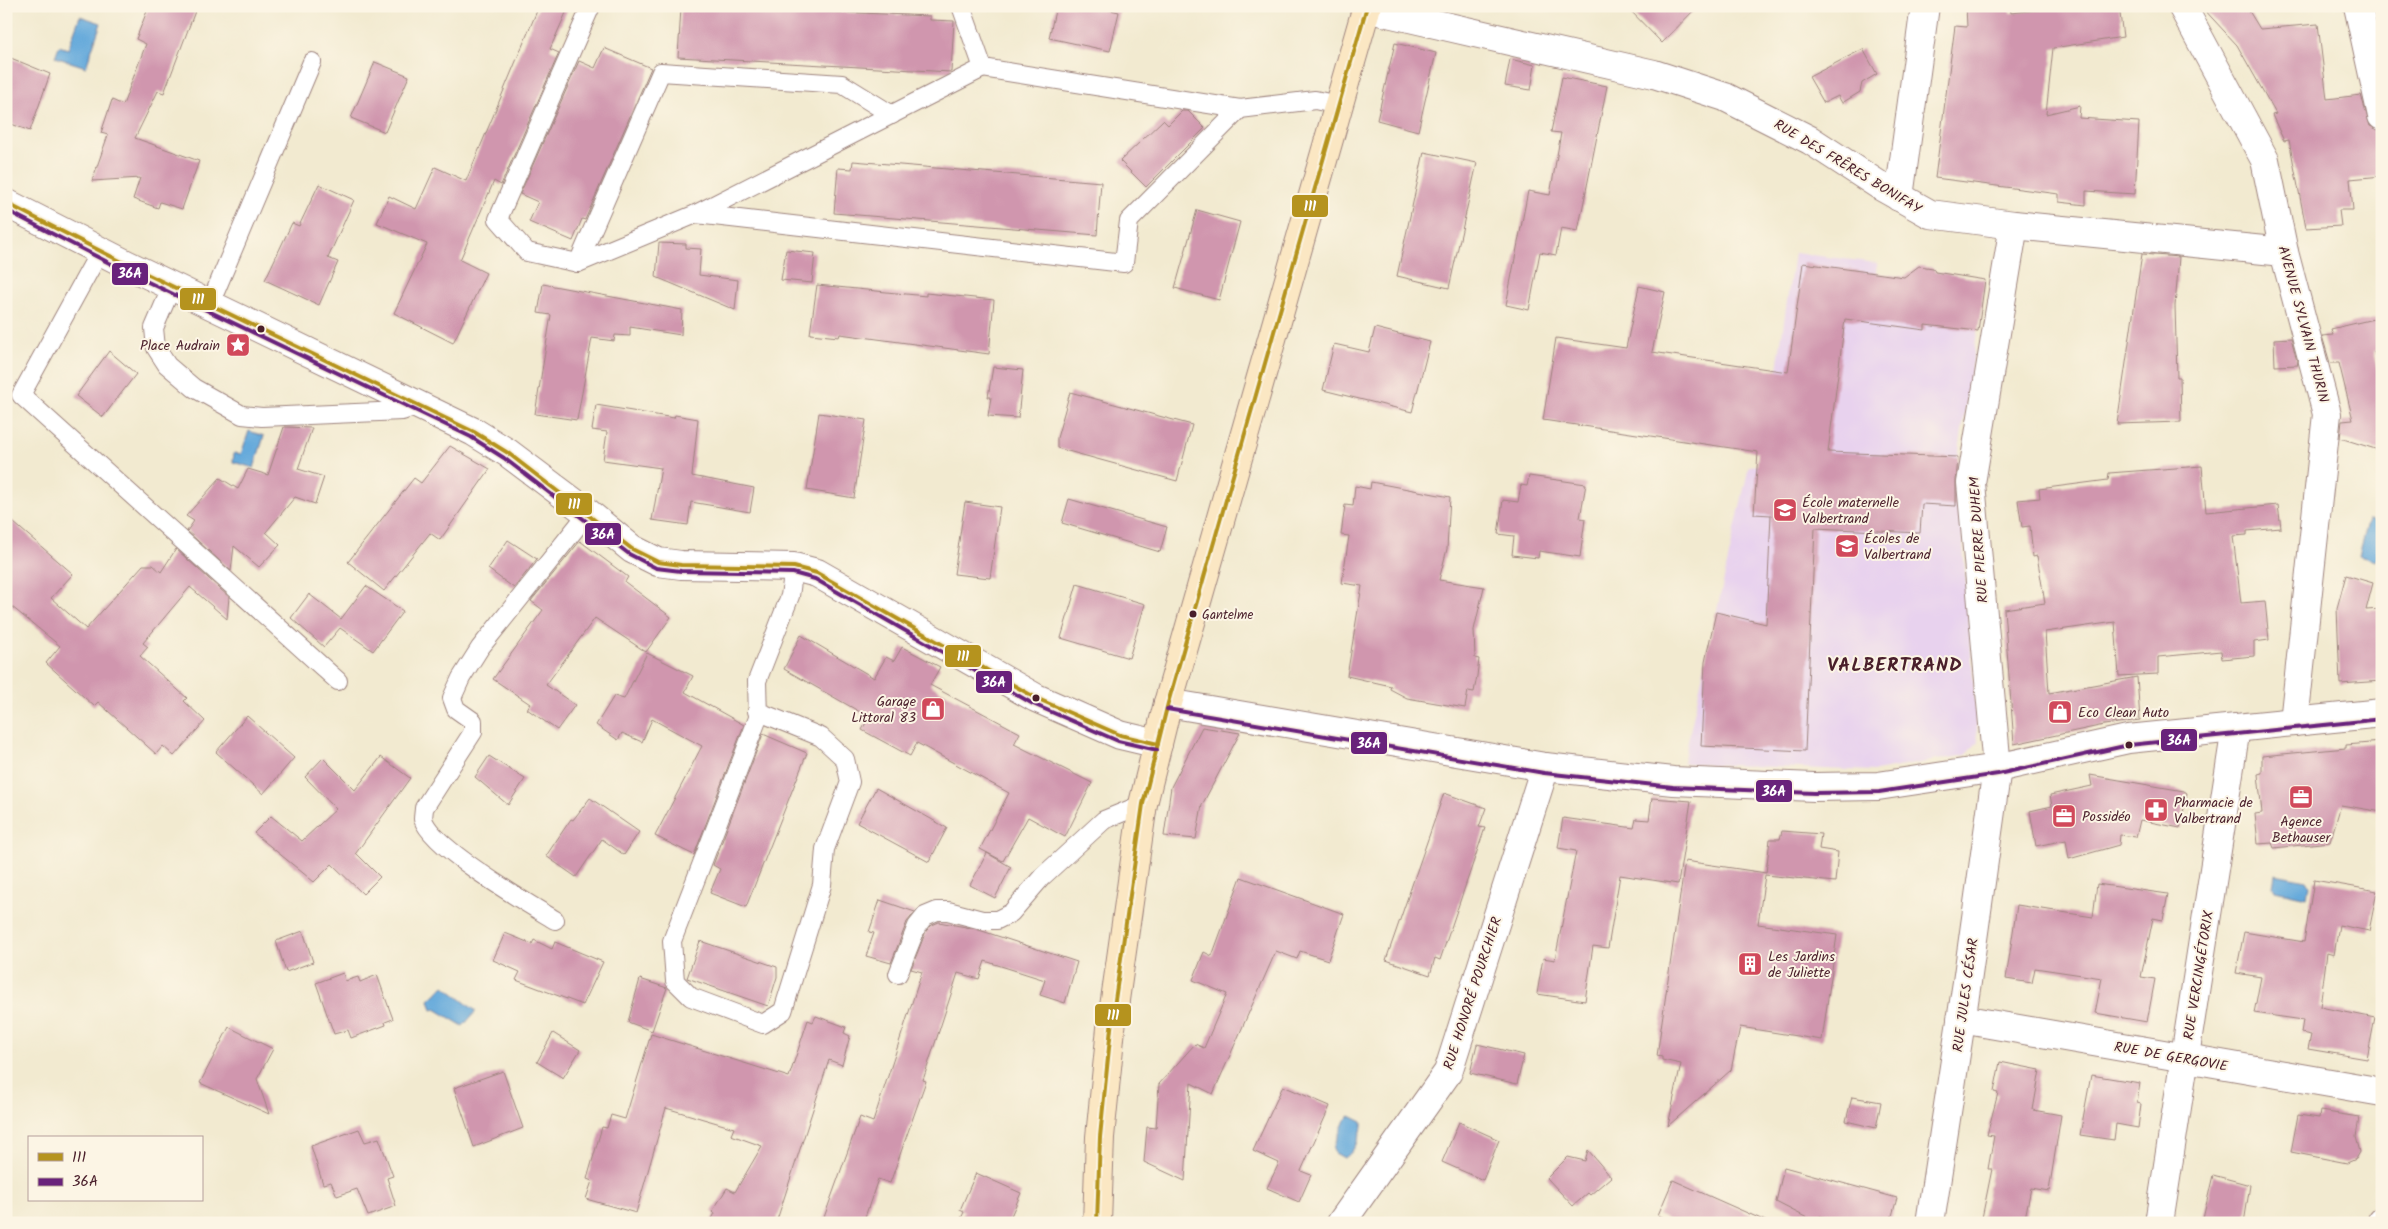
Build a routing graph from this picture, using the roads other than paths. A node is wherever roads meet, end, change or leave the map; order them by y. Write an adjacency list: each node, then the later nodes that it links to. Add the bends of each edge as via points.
1 (591, 6): 19 (lane, via 498,219 527,252)
2 (961, 6): 8 (lane)
3 (1925, 6): 13 (street)
4 (2182, 6): 18 (street, AVENUE SYLVAIN THURIN, via 2265,160)
5 (2358, 6): 12 (street)
6 (1366, 7): 9 (main road); 13 (street, RUE DES FRÊRES BONIFAY, via 1654,74 1725,97 1810,140)
7 (312, 62): 21 (lane)
8 (983, 68): 10 (lane); 11 (lane)
9 (1338, 105): 10 (lane, via 1316,100); 26 (main road)
10 (1240, 110): 15 (lane, via 1129,221 1124,263)
11 (892, 115): 15 (lane); 19 (lane, via 842,84 661,72)
12 (2382, 116)
13 (1899, 196): 16 (street, RUE DES FRÊRES BONIFAY, via 1930,214)
14 (6, 203): 17 (street)
15 (696, 214): 19 (lane)
16 (2014, 225): 18 (street, RUE DES FRÊRES BONIFAY); 33 (street, RUE PIERRE DUHEM, via 1971,483)
17 (100, 251): 20 (street); 25 (lane, via 21,395)
18 (2284, 252): 29 (street, AVENUE SYLVAIN THURIN, via 2327,414)
19 (578, 263)
20 (172, 286): 21 (street); 22 (lane, via 154,328 156,348 167,365 194,388 242,415 402,411)
21 (210, 304): 22 (street)
22 (419, 405): 23 (street, via 508,453)
23 (588, 513): 24 (street, via 632,549 658,562); 35 (lane, via 480,648 461,678 452,698 456,709 473,721 473,732 424,808 423,819 432,833 476,871)
24 (794, 567): 27 (lane, via 790,596 757,681); 31 (street, via 833,582 1036,698 1120,735)
25 (338, 681)
26 (1168, 703): 31 (main road); 32 (street)
27 (757, 711): 27 (lane, via 758,718 672,941 675,981 691,997 763,1024 783,1011 822,885 825,850 850,782 845,759 821,737)
28 (2382, 713): 29 (street)
29 (2294, 722): 30 (street)
30 (2236, 728): 33 (street, via 2128,740); 38 (street, RUE VERCINGÉTORIX)
31 (1158, 744): 34 (main road)
32 (1545, 767): 33 (street, via 1673,781 1814,787 1878,786); 41 (street, RUE HONORÉ POURCHIER, via 1448,1072)
33 (1997, 768): 37 (street, RUE JULES CÉSAR)
34 (1143, 804): 36 (lane, via 1104,820 1042,877 1011,913 997,920 982,920 948,911 925,916 917,926); 40 (main road, via 1111,1028 1100,1137)
35 (555, 920)
36 (898, 974)
37 (1961, 1019): 38 (street, RUE DE GERGOVIE); 42 (street, RUE JULES CÉSAR)
38 (2186, 1058): 39 (street, RUE DE GERGOVIE); 43 (street, RUE VERCINGÉTORIX)
39 (2382, 1092)
40 (1097, 1223)
41 (1342, 1223)
42 (1930, 1223)
43 (2159, 1223)

